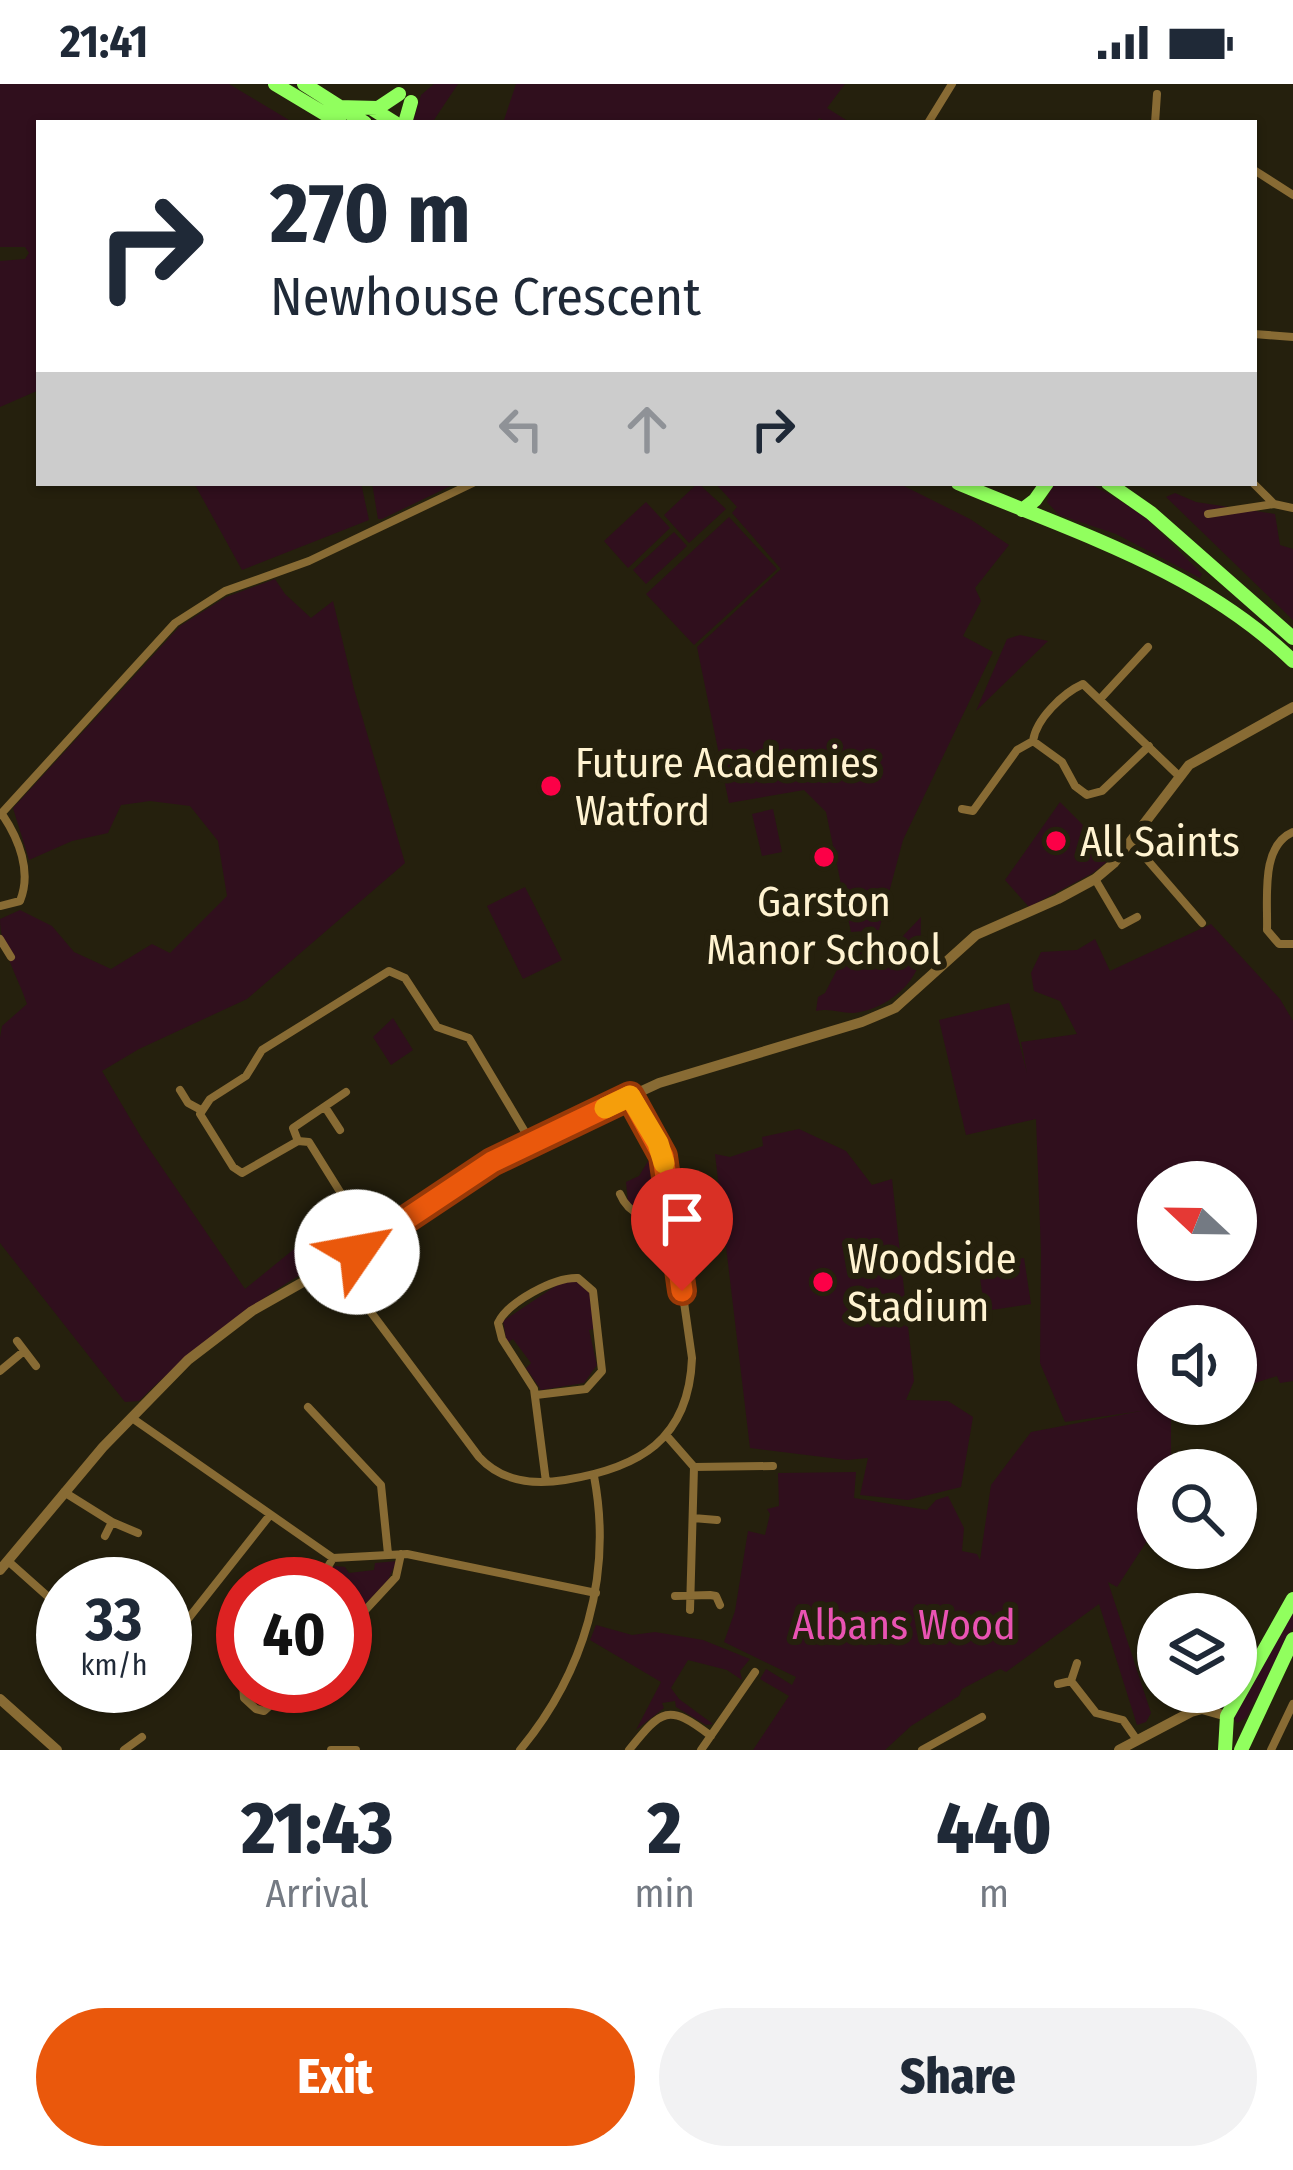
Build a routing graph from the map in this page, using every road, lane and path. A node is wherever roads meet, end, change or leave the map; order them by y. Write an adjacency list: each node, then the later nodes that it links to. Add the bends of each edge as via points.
1 (275, 84): 6 (highway)
2 (304, 84): 6 (highway)
3 (939, 84): 4 (street)
4 (950, 87): 9 (street)
5 (1157, 94): 10 (street)
6 (339, 115): 7 (highway)
7 (368, 116): 8 (highway, via 405,98)
8 (405, 120)
9 (930, 120)
10 (1155, 120)
11 (1257, 172): 12 (street)
12 (1293, 195)
13 (1257, 334): 14 (street)
14 (1293, 337)
15 (467, 486): 36 (street, via 225,591 175,623)
16 (965, 486): 24 (highway)
17 (1043, 486): 24 (highway)
18 (1112, 486): 26 (highway)
19 (1252, 486): 22 (street)
20 (1256, 486): 21 (street)
21 (1274, 504): 22 (street); 23 (street)
22 (1248, 505): 25 (street)
23 (1293, 508)
24 (1022, 510): 29 (highway, via 1194,586)
25 (1208, 514)
26 (1290, 636): 28 (highway)
27 (1148, 647): 30 (street)
28 (1293, 651)
29 (1293, 662)
30 (1101, 698): 32 (street, via 1082,684 1072,689 1037,725); 33 (street)
31 (1293, 707): 34 (street)
32 (1034, 740): 33 (street, via 1087,795 1102,791); 35 (street, via 1017,750 977,815)
33 (1149, 746): 34 (street)
34 (1179, 776): 38 (street)
35 (962, 809)
36 (1, 815): 40 (street, via 20,849 26,888 20,901)
37 (1293, 832): 44 (street, via 1271,854 1267,930 1279,944)
38 (1131, 841): 39 (street); 42 (street)
39 (1095, 878): 41 (street, via 1122,925); 48 (street, via 976,935 882,1015)
40 (0, 906)
41 (1137, 917)
42 (1202, 923)
43 (0, 939): 45 (street)
44 (1293, 944)
45 (11, 956)
46 (180, 1090): 50 (street)
47 (346, 1092): 49 (street)
48 (630, 1096): 53 (street); 55 (street, via 663,1156)
49 (325, 1107): 51 (street); 52 (street, via 293,1127)
50 (201, 1110): 52 (street, via 242,1173); 53 (street, via 246,1076 262,1050 389,971 405,978 437,1028 469,1038)
51 (340, 1130)
52 (298, 1141): 56 (street, via 315,1148)
53 (531, 1142): 56 (street)
54 (620, 1194): 55 (street, via 638,1215)
55 (672, 1221): 65 (street, via 692,1358 688,1390)
56 (372, 1243): 57 (street)
57 (334, 1263): 64 (street, via 257,1307 188,1360); 69 (street, via 487,1465)
58 (16, 1342): 59 (street)
59 (24, 1351): 60 (street); 61 (street)
60 (36, 1366)
61 (0, 1371)
62 (536, 1395): 62 (street, via 498,1331 500,1316 578,1278 593,1291 602,1371 586,1389); 69 (street)
63 (308, 1407): 77 (street, via 381,1485)
64 (132, 1418): 70 (street); 71 (street)
65 (666, 1435): 67 (street); 68 (street, via 629,1465)
66 (766, 1464): 67 (street)
67 (694, 1467): 72 (street)
68 (594, 1476): 69 (street); 83 (street)
69 (545, 1482)
70 (64, 1492): 74 (street); 81 (street)
71 (270, 1514): 79 (street); 90 (street)
72 (693, 1518): 73 (street); 85 (street)
73 (717, 1520)
74 (112, 1522): 75 (street); 76 (street)
75 (138, 1533)
76 (105, 1536)
77 (388, 1554): 78 (street); 80 (street)
78 (401, 1554): 83 (street); 87 (street, via 396,1577)
79 (333, 1557)
80 (348, 1557)
81 (3, 1564): 82 (street)
82 (36, 1591)
83 (596, 1593): 111 (street, via 561,1693)
84 (675, 1596): 85 (street)
85 (690, 1596): 88 (street, via 716,1596); 89 (street)
86 (1293, 1599): 101 (highway)
87 (372, 1603)
88 (720, 1605)
89 (690, 1610)
90 (192, 1611)
91 (1293, 1639): 95 (highway)
92 (1077, 1663): 96 (street)
93 (1293, 1671): 95 (street)
94 (755, 1672): 103 (street)
95 (1276, 1674): 102 (highway)
96 (1071, 1681): 97 (street); 105 (street, via 1096,1713 1123,1720)
97 (1058, 1684)
98 (0, 1699): 107 (street)
99 (1293, 1704): 118 (street)
100 (982, 1717): 106 (street)
101 (1227, 1722): 102 (highway, via 1236,1730); 105 (street, via 1202,1709); 116 (highway)
102 (1253, 1724): 117 (highway)
103 (711, 1736): 112 (street, via 671,1713); 113 (street)
104 (142, 1737): 108 (street)
105 (1137, 1740): 115 (street)
106 (943, 1746): 114 (street)
107 (57, 1750)
108 (124, 1750)
109 (331, 1750): 110 (street)
110 (356, 1750)
111 (520, 1750)
112 (629, 1750)
113 (701, 1750)
114 (922, 1750)
115 (1119, 1750)
116 (1225, 1750)
117 (1241, 1750)
118 (1271, 1750)

